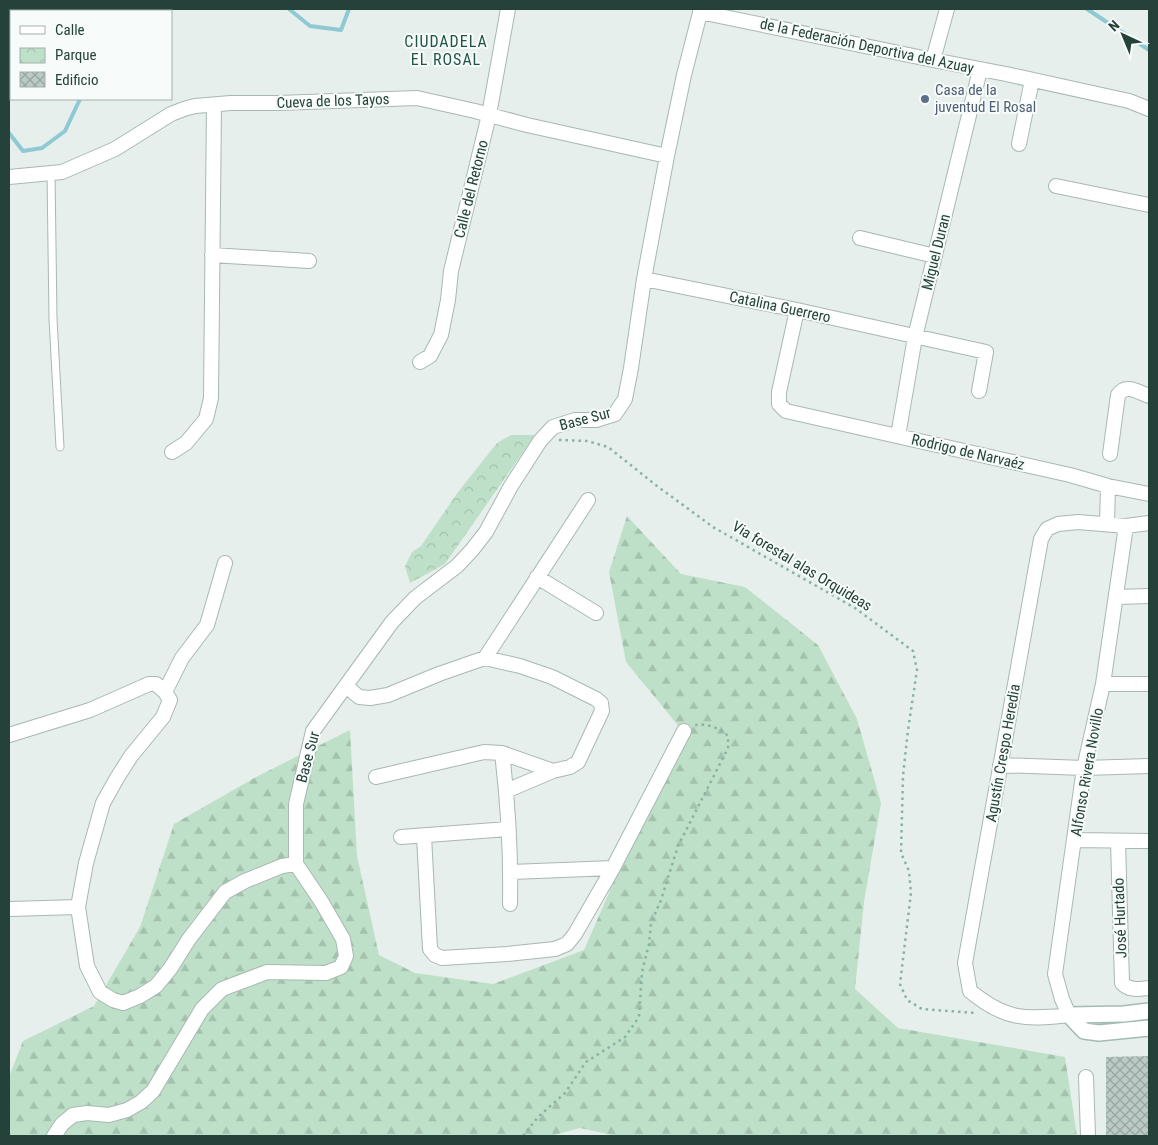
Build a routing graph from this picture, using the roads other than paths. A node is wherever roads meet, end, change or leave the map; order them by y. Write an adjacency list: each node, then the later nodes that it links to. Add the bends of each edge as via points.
1 (508, 9): 9 (street, Calle del Retorno)
2 (948, 9): 4 (street)
3 (701, 10): 4 (street, de la Federación Deportiva del Azuay); 11 (street)
4 (933, 60): 5 (street, de la Federación Deportiva del Azuay)
5 (980, 70): 6 (street, de la Federación Deportiva del Azuay); 18 (street, Miguel Duran)
6 (1032, 80): 8 (street, de la Federación Deportiva del Azuay, via 1129,101); 10 (street)
7 (214, 105): 9 (street, Cueva de los Tayos, via 417,98); 12 (street, Cueva de los Tayos, via 171,114 116,149 62,172); 17 (street)
8 (1149, 109)
9 (489, 115): 11 (street, Cueva de los Tayos); 23 (street, Calle del Retorno, via 451,270 441,335 430,356)
10 (1019, 144)
11 (667, 156): 20 (street, Base Sur)
12 (51, 173): 13 (street, Cueva de los Tayos); 27 (lane, via 53,319)
13 (9, 176)
14 (1056, 186): 15 (street)
15 (1149, 205)
16 (860, 238): 18 (street)
17 (212, 255): 19 (street); 28 (street, via 211,398 206,420 186,443)
18 (935, 256): 22 (street, Miguel Duran)
19 (309, 261)
20 (644, 279): 21 (street, Catalina Guerrero); 44 (street, Base Sur, via 625,399 615,414 554,427 540,442 472,550 392,622)
21 (797, 310): 22 (street, Catalina Guerrero); 26 (street, Rodrigo de Narvaéz, via 779,404 786,411)
22 (915, 337): 24 (street, Catalina Guerrero, via 986,352); 26 (street, Miguel Duran)
23 (420, 362)
24 (980, 391)
25 (1149, 396): 29 (street, via 1122,389 1118,395)
26 (898, 436): 30 (street, Rodrigo de Narvaéz)
27 (60, 447)
28 (172, 452)
29 (1110, 454)
30 (1108, 486): 31 (street, Rodrigo de Narvaéz); 34 (street)
31 (1149, 494)
32 (588, 500): 37 (street)
33 (1149, 523): 35 (street)
34 (1107, 524): 35 (street); 49 (street, Agustín Crespo Heredia, via 1058,524 1048,528 1041,539)
35 (1126, 526): 39 (street, Alfonso Rivera Novillo)
36 (225, 563): 45 (street, via 207,625 182,658)
37 (537, 577): 40 (street); 41 (street)
38 (1149, 596): 39 (street)
39 (1116, 597): 42 (street, Alfonso Rivera Novillo)
40 (596, 613)
41 (485, 658): 44 (street, via 388,695 359,697); 52 (street, via 552,676 601,703 602,711 578,762)
42 (1103, 684): 43 (street); 51 (street, Alfonso Rivera Novillo)
43 (1149, 684)
44 (346, 686): 61 (street, Base Sur, via 313,731 296,804)
45 (166, 692): 47 (street, via 156,684 149,684 90,710); 65 (street, via 170,700 163,717 131,756 103,803 86,863)
46 (684, 731): 62 (street)
47 (9, 735)
48 (502, 753): 52 (street); 53 (street, via 484,752); 54 (street)
49 (1000, 765): 51 (street); 69 (street, Agustín Crespo Heredia, via 965,963 970,991 1009,1015)
50 (1149, 766): 51 (street)
51 (1084, 768): 58 (street, Alfonso Rivera Novillo)
52 (553, 771): 54 (street)
53 (376, 777)
54 (506, 791): 55 (street)
55 (508, 829): 56 (street); 63 (street)
56 (424, 836): 57 (street); 62 (street, via 430,949 442,958 555,949 567,944)
57 (401, 837)
58 (1075, 840): 59 (street); 69 (street, Alfonso Rivera Novillo, via 1055,974)
59 (1118, 841): 60 (street); 67 (street, José Hurtado, via 1122,983 1132,989)
60 (1149, 841)
61 (296, 864): 65 (street, via 245,880 225,892 156,986 123,1003 100,992 87,966); 72 (street, via 343,939 346,956 341,967 326,973 267,972 222,989 202,1009 153,1091 141,1102 109,1115 73,1115)
62 (614, 868): 63 (street)
63 (511, 872): 64 (street)
64 (510, 904)
65 (78, 907): 66 (street)
66 (9, 909)
67 (1149, 988)
68 (1149, 1011): 69 (street)
69 (1069, 1015): 70 (street, via 1084,1031 1099,1034)
70 (1149, 1028)
71 (1086, 1077): 73 (street)
72 (54, 1136)
73 (1088, 1136)

